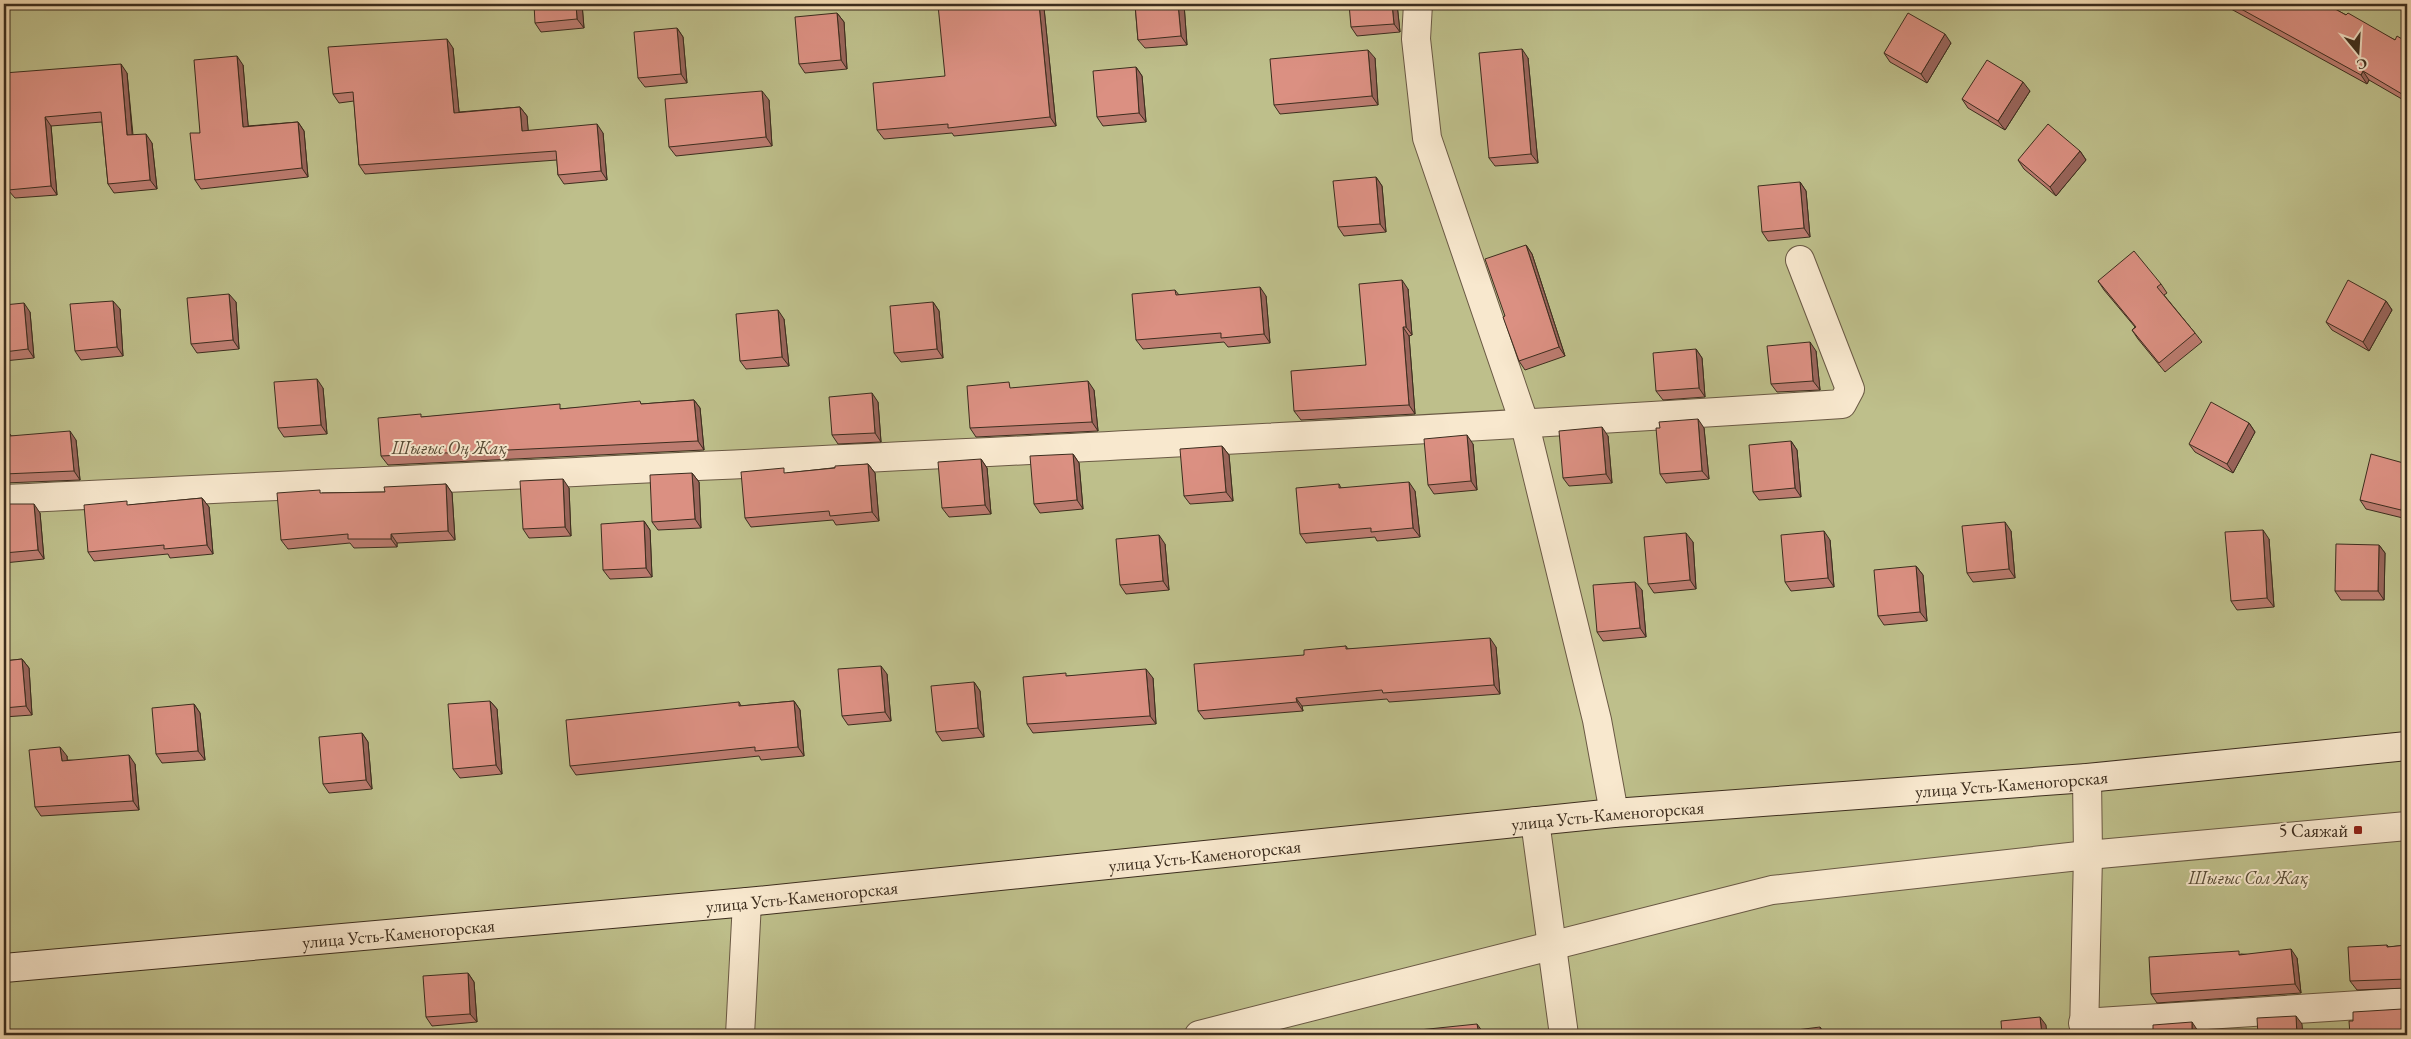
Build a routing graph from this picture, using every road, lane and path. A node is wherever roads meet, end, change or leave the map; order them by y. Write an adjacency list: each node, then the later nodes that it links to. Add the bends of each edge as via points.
1 (1418, 4): 3 (street, via 1416,40 1427,138)
2 (1800, 260): 3 (street, via 1850,389 1842,404)
3 (1525, 425): 4 (street); 7 (street, via 1597,720)
4 (4, 499)
5 (2407, 746): 6 (street, улица Усть-Каменогорская)
6 (2087, 778): 7 (street, улица Усть-Каменогорская); 10 (street)
7 (1614, 813): 8 (street, улица Усть-Каменогорская)
8 (1534, 821): 11 (street, улица Усть-Каменогорская); 12 (street)
9 (2407, 826): 10 (street)
10 (2088, 855): 12 (street, via 1772,890); 15 (street)
11 (747, 902): 13 (street, улица Усть-Каменогорская); 16 (street)
12 (1552, 944): 17 (street); 18 (street)
13 (4, 968)
14 (2407, 1002): 15 (street)
15 (2083, 1029)
16 (740, 1035)
17 (1199, 1035)
18 (1564, 1035)

